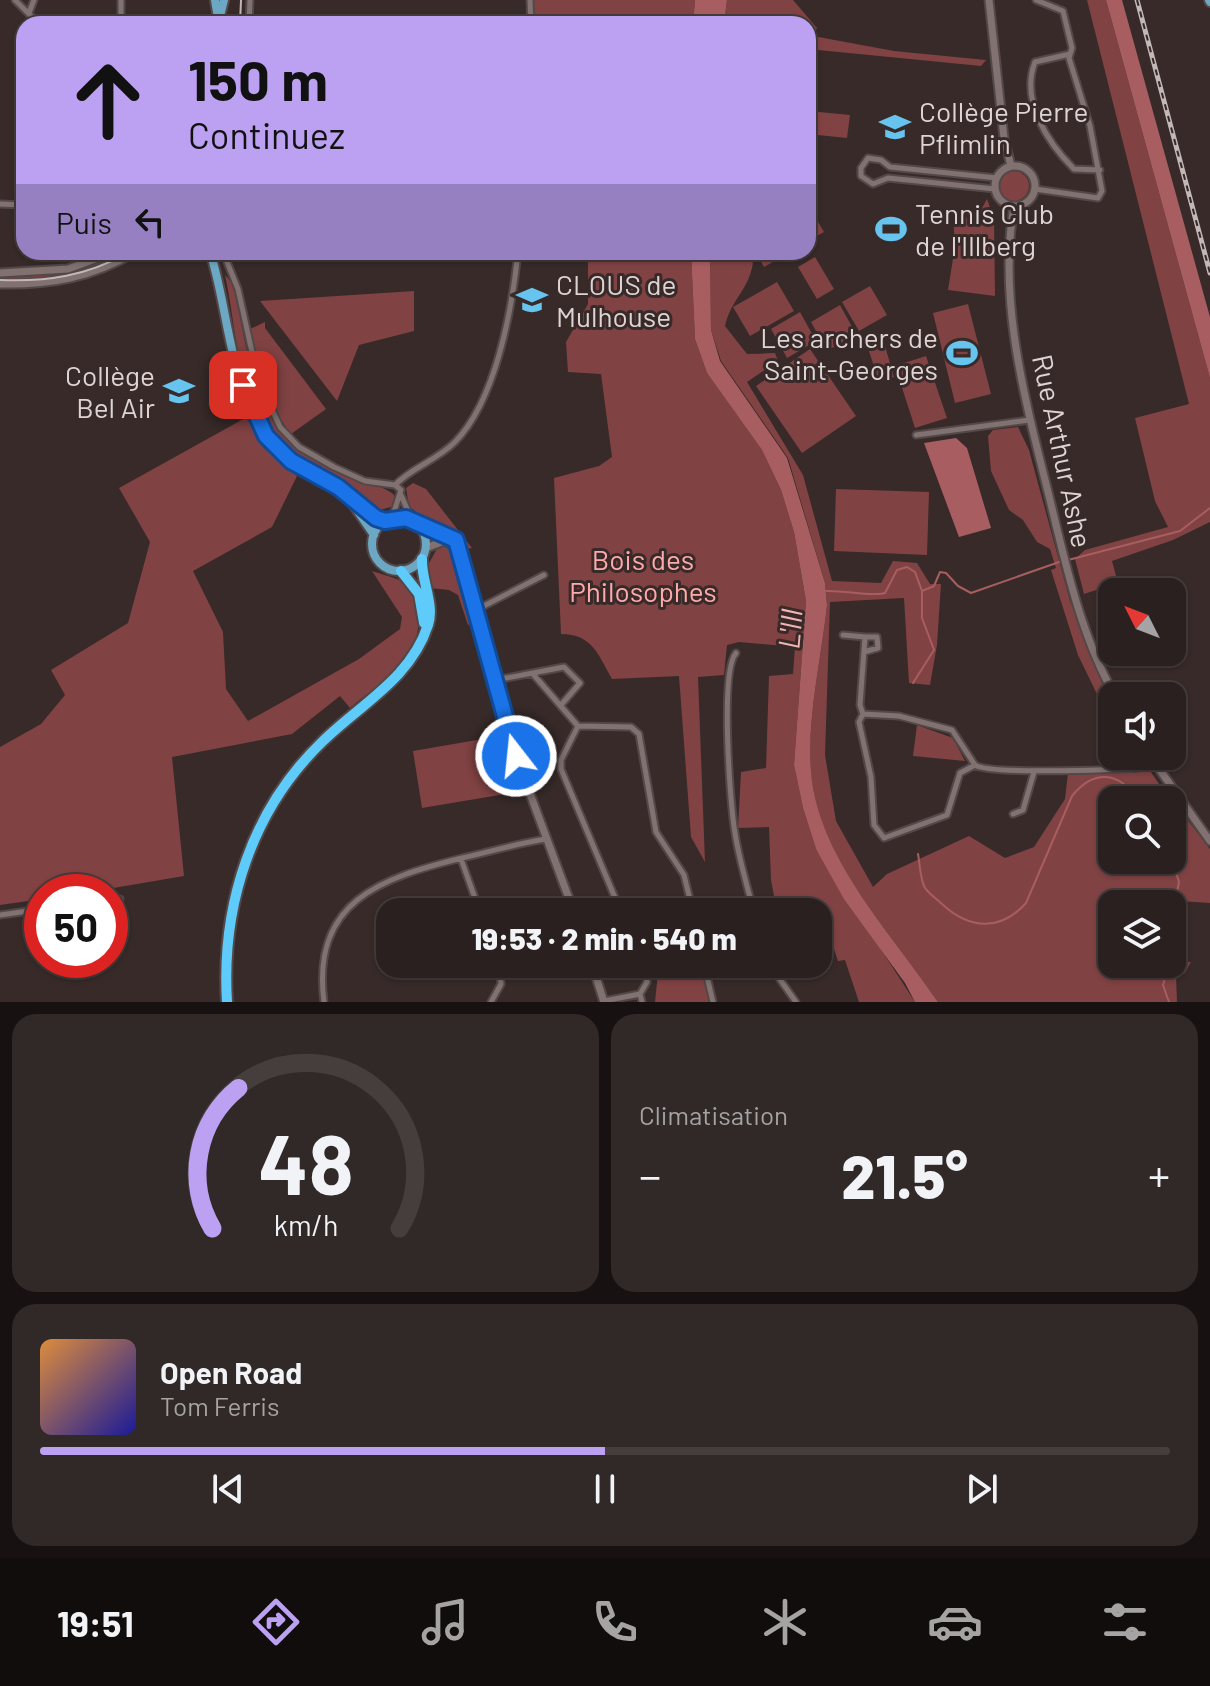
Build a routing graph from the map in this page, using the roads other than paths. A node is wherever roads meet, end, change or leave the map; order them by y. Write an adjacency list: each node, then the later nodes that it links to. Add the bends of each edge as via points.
1 (15, 0): 5 (street)
2 (34, 0): 5 (street)
3 (989, 0): 8 (main road)
4 (1036, 0): 7 (street, via 1063,11)
5 (29, 13): 6 (street)
6 (32, 16)
7 (1070, 54): 9 (street); 9 (street, via 1035,62 1033,100 1042,128 1059,154 1074,169)
8 (1011, 166): 10 (main road); 12 (main road, via 1027,170)
9 (1100, 170): 12 (street, via 1098,198)
10 (997, 178): 11 (main road); 11 (street, via 890,167 875,158 868,158 861,168 861,176 873,184 888,178)
11 (995, 189): 13 (main road, via 1000,200)
12 (1035, 189): 13 (main road, via 1027,202)
13 (1014, 206): 21 (main road, Rue Arthur Ashe, via 1010,269)
14 (92, 260): 19 (main road, via 68,269)
15 (119, 260): 20 (main road, via 66,281)
16 (212, 260): 25 (main road, via 255,416 273,444)
17 (226, 260): 23 (street, via 267,405 293,442 358,478)
18 (516, 260): 23 (street, via 481,406 456,441)
19 (0, 273)
20 (0, 284)
21 (1030, 420): 22 (street); 42 (main road, Rue Arthur Ashe, via 1066,567)
22 (916, 435)
23 (395, 485): 24 (street)
24 (401, 492): 26 (street); 27 (street)
25 (348, 497): 26 (main road); 29 (main road)
26 (389, 520): 27 (main road); 29 (main road)
27 (412, 520): 28 (main road)
28 (420, 528): 30 (main road); 31 (main road, via 456,540)
29 (374, 535): 32 (main road, via 376,559)
30 (424, 554): 31 (main road, via 436,542 448,542); 32 (main road); 35 (highway, via 430,617)
31 (463, 567): 34 (main road)
32 (401, 571): 35 (highway, via 419,594)
33 (544, 575): 34 (street)
34 (476, 614): 41 (main road)
35 (424, 633): 67 (highway, via 411,662 322,741 262,822 233,903)
36 (843, 635): 37 (street)
37 (865, 637): 38 (street); 38 (street, via 877,637 878,648)
38 (864, 652): 44 (street)
39 (736, 653): 58 (street, via 730,662 727,724 734,825)
40 (533, 674): 41 (street); 43 (street); 43 (street, via 564,667 580,683)
41 (495, 680): 51 (main road)
42 (1109, 682)
43 (561, 705): 45 (street)
44 (863, 714): 46 (street, via 899,716 952,730); 46 (street, via 859,732 871,777 874,825 884,838 947,815 960,773)
45 (578, 726): 56 (street, via 561,769); 57 (street, via 631,727 639,734 656,832 684,875)
46 (975, 765): 49 (street, via 988,771)
47 (1098, 769): 49 (street)
48 (1159, 770): 52 (main road)
49 (1034, 772): 50 (street, via 1023,810)
50 (1013, 814)
51 (546, 839): 53 (street); 55 (main road)
52 (1210, 841)
53 (461, 859): 54 (street); 68 (street, via 396,877 349,905 336,921 327,947)
54 (475, 898)
55 (569, 898)
56 (615, 898)
57 (690, 898)
58 (751, 898)
59 (24, 912): 60 (street)
60 (0, 915)
61 (500, 978): 69 (street)
62 (596, 978): 70 (main road)
63 (646, 978): 66 (street)
64 (707, 978): 72 (street)
65 (779, 978): 73 (street)
66 (640, 994): 70 (street); 71 (street)
67 (227, 1002)
68 (324, 1002)
69 (491, 1002)
70 (604, 1002)
71 (642, 1002)
72 (713, 1002)
73 (796, 1002)

